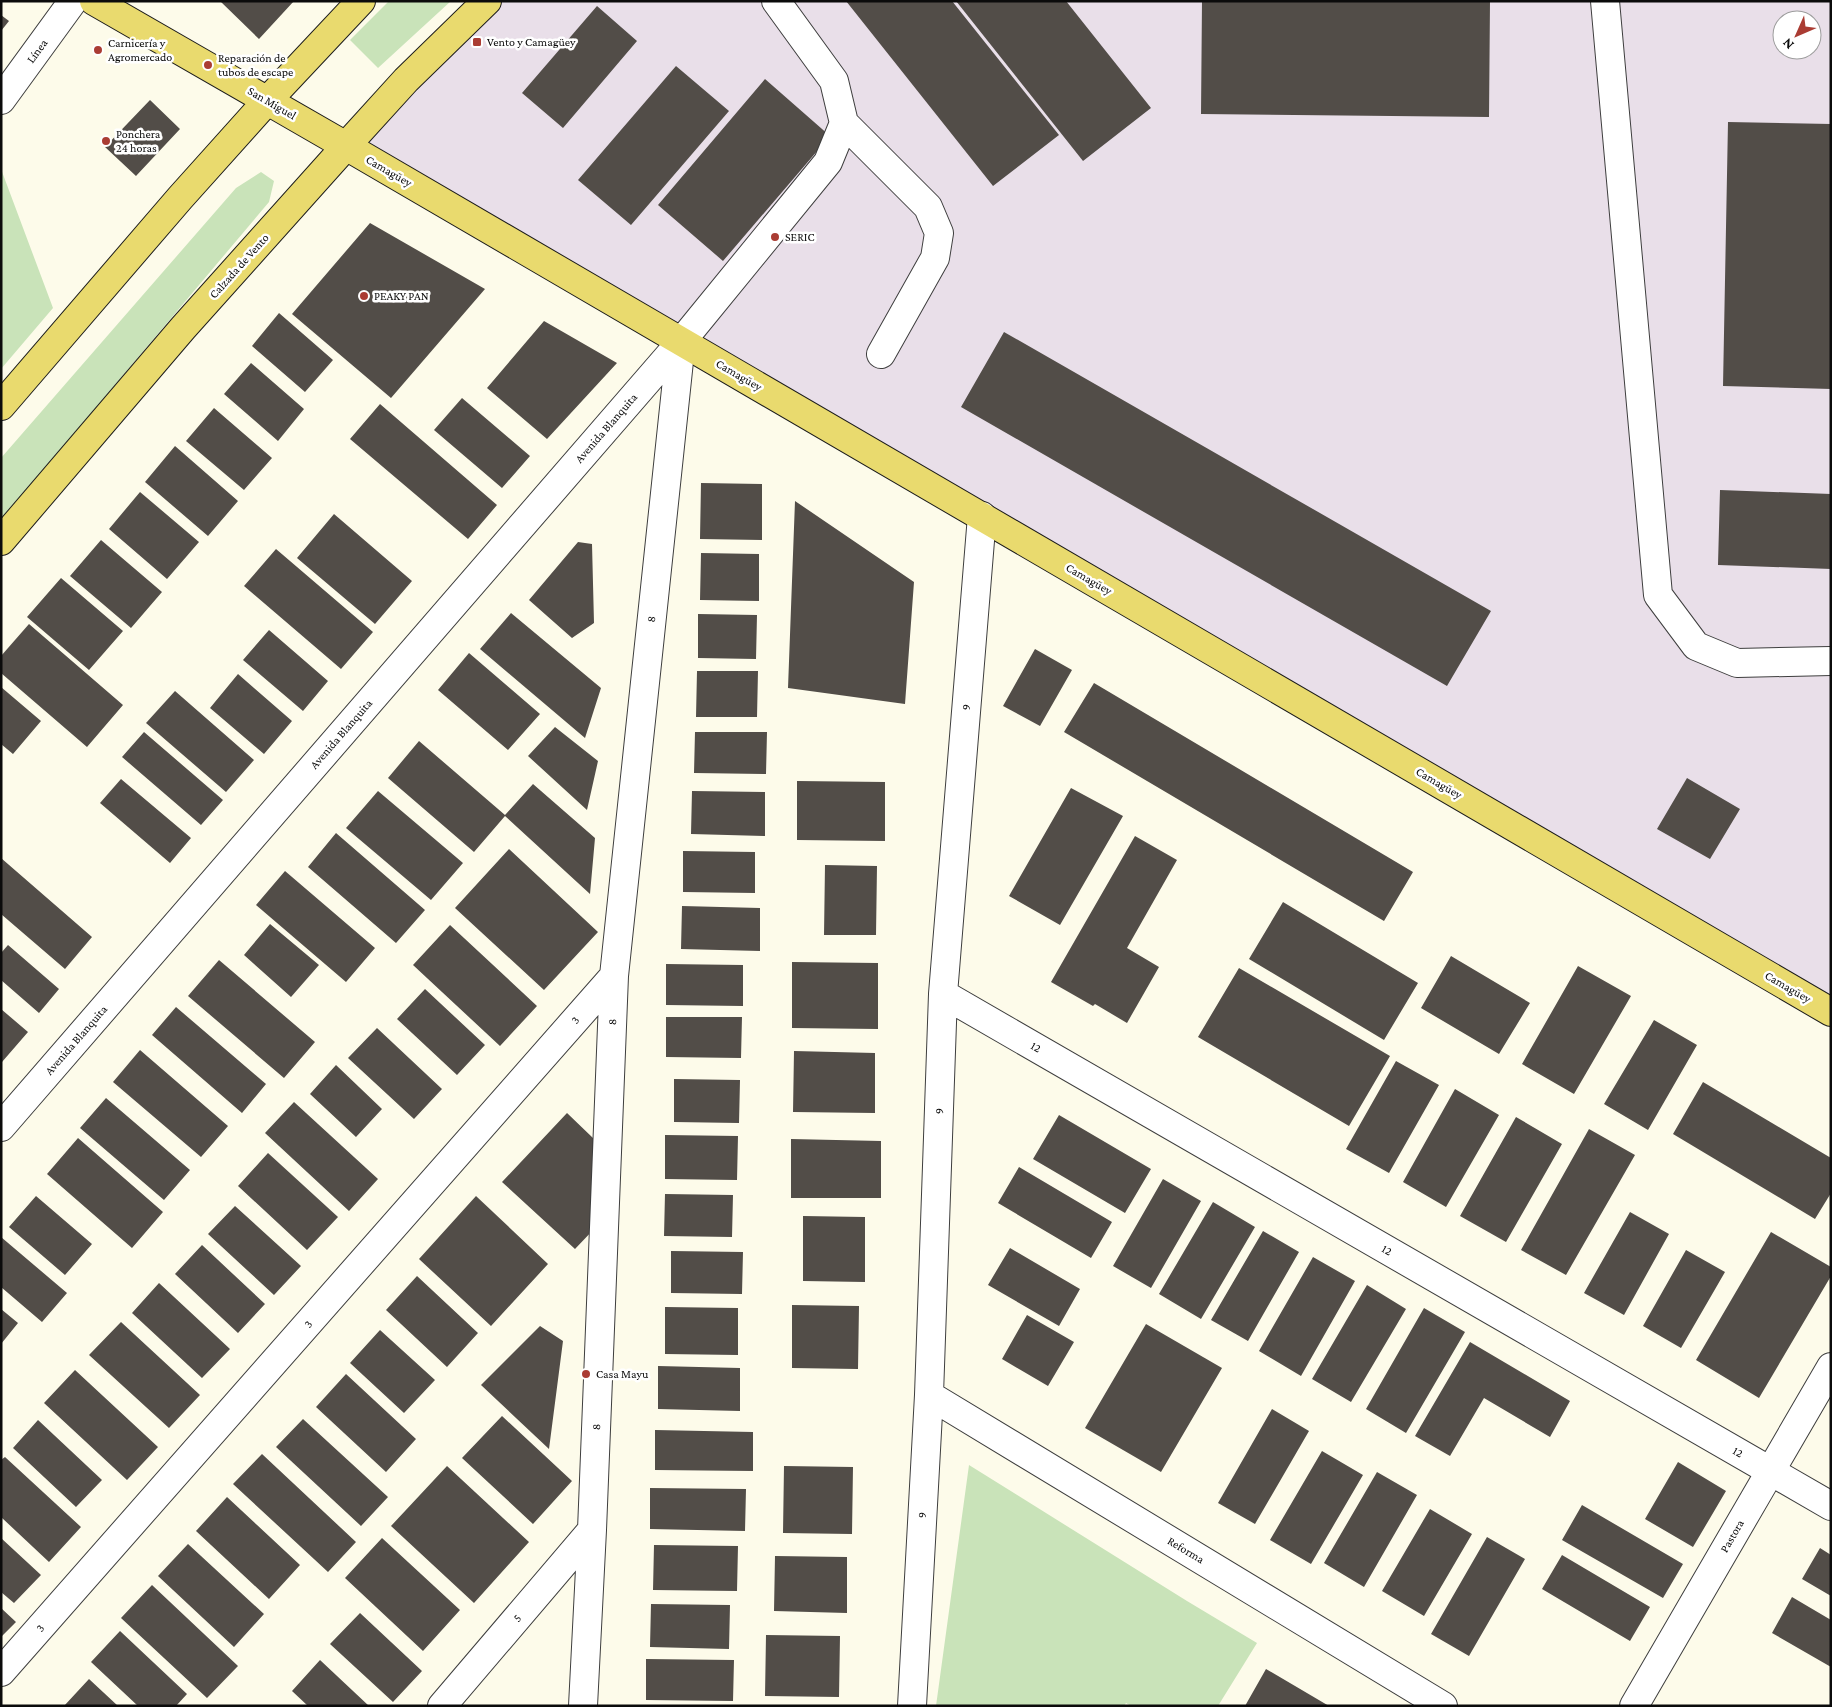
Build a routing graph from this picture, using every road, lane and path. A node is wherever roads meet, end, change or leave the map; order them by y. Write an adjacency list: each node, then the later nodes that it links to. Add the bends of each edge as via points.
1 (73, 1): 7 (street, Línea)
2 (361, 1): 8 (main road)
3 (487, 1): 10 (main road, Calzada de Vento, via 406,80)
4 (776, 1): 9 (street, via 834,81)
5 (1605, 1): 16 (street, via 1658,594 1696,646 1738,663)
6 (107, 4): 8 (main road, San Miguel)
7 (1, 100)
8 (267, 101): 10 (main road, San Miguel); 13 (main road)
9 (844, 123): 11 (street, Avenida Blanquita, via 828,162); 12 (street, via 928,207 939,233 935,258)
10 (346, 146): 11 (main road, Camagüey); 15 (main road, Calzada de Vento, via 183,328)
11 (680, 342): 14 (main road, Camagüey); 17 (street, 8); 20 (street, Avenida Blanquita)
12 (881, 354)
13 (1, 406)
14 (982, 516): 18 (street, 9); 19 (main road, Camagüey)
15 (1, 541)
16 (1831, 661)
17 (614, 976): 25 (street, 8); 26 (street, 3)
18 (943, 994): 22 (street, 9); 23 (street, 12)
19 (1831, 1012)
20 (1, 1126)
21 (1831, 1367): 23 (street, Pastora)
22 (929, 1395): 29 (street, 9); 30 (street, Reforma)
23 (1770, 1470): 24 (street, 12); 31 (street, Pastora)
24 (1831, 1506)
25 (592, 1530): 27 (street, 5); 28 (street, 8)
26 (1, 1672)
27 (442, 1706)
28 (583, 1706)
29 (912, 1706)
30 (1443, 1706)
31 (1634, 1706)

